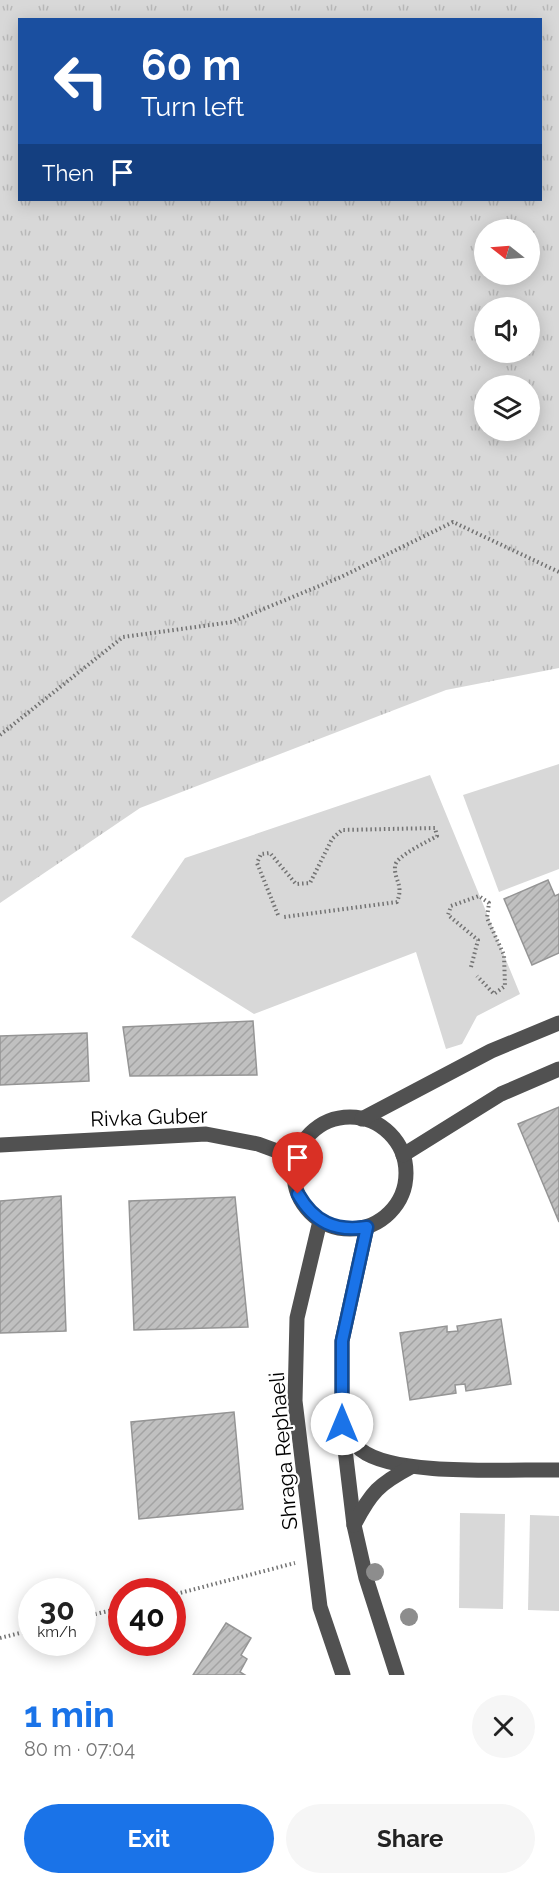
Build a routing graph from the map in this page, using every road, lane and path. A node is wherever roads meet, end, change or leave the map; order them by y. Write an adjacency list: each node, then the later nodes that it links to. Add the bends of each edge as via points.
1 (559, 572): 2 (path, via 453,522 341,577 232,622 123,637)
2 (0, 735)
3 (278, 915): 4 (path, via 257,863 261,854 270,853 296,884 310,883 332,839 342,830 435,828 437,836 398,858 395,866 402,890 397,902)
4 (284, 917)
5 (471, 968): 6 (path, via 478,940 448,915 451,906 479,896 489,903 487,918 504,955 505,986 494,994)
6 (477, 976)
7 (559, 1023): 9 (street, via 491,1051)
8 (559, 1069): 11 (street, via 501,1094)
9 (363, 1119): 11 (street, via 394,1138); 12 (street, via 337,1119 314,1130)
10 (0, 1145): 12 (street, Rivka Guber, via 206,1134 249,1141)
11 (403, 1155): 14 (street, via 406,1172 395,1206 383,1219)
12 (296, 1158): 13 (street, via 298,1194 307,1210)
13 (320, 1221): 14 (street, via 351,1230); 19 (street, Shraga Rephaeli, via 297,1318 295,1401)
14 (367, 1227): 15 (street, via 342,1341)
15 (342, 1424): 16 (street, via 361,1449 381,1461); 18 (street)
16 (411, 1467): 17 (street); 18 (street, via 384,1481 366,1502)
17 (559, 1470)
18 (354, 1525): 24 (street, via 366,1578)
19 (314, 1559): 20 (path); 23 (street, Shraga Rephaeli, via 321,1607)
20 (186, 1591)
21 (18, 1634): 22 (path)
22 (0, 1638)
23 (343, 1675)
24 (398, 1675)

